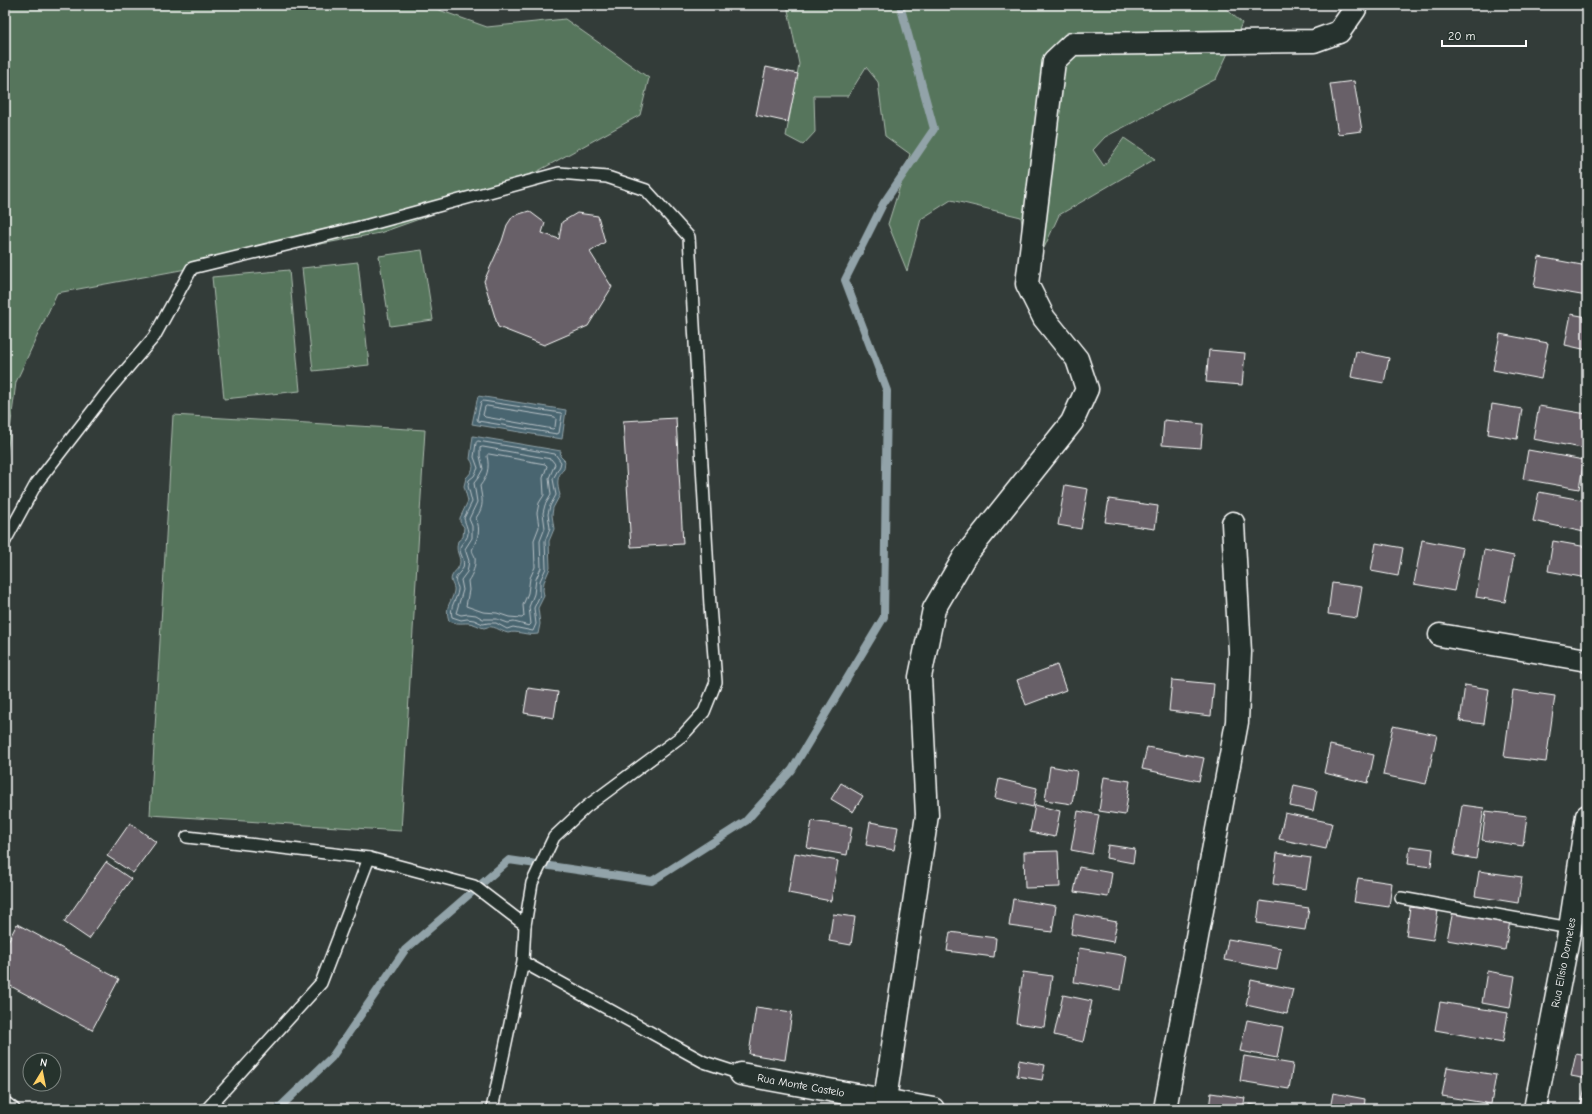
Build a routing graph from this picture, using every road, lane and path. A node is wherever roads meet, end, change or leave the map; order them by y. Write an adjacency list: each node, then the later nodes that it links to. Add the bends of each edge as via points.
1 (1355, 5): 14 (street, via 1355,9 1339,32 1314,41 1072,44 1054,61 1027,284 1044,318 1077,359 1087,389 1072,422 965,556 934,609 920,677 927,815)
2 (1233, 523): 20 (street, via 1240,652 1237,722)
3 (5, 541): 10 (lane, via 36,484 107,392 154,337 192,268 368,225 559,173 607,176 646,190 689,237 716,682 704,712 683,735 586,807 554,837 532,883)
4 (1440, 635): 5 (street)
5 (1587, 660)
6 (1587, 816): 11 (street, Rua Elísio Dorneles)
7 (187, 837): 8 (lane)
8 (369, 858): 10 (lane, via 474,886); 17 (lane, via 321,983)
9 (1401, 898): 11 (lane)
10 (525, 926): 12 (lane)
11 (1570, 928): 21 (street, Rua Elísio Dorneles)
12 (523, 962): 13 (lane, via 704,1062); 18 (lane)
13 (741, 1074): 14 (street, Rua Monte Castelo)
14 (884, 1100): 19 (street, Rua Monte Castelo)
15 (5, 1102): 16 (lane)
16 (14, 1109)
17 (207, 1109)
18 (492, 1109)
19 (933, 1109)
20 (1165, 1109)
21 (1536, 1109)

